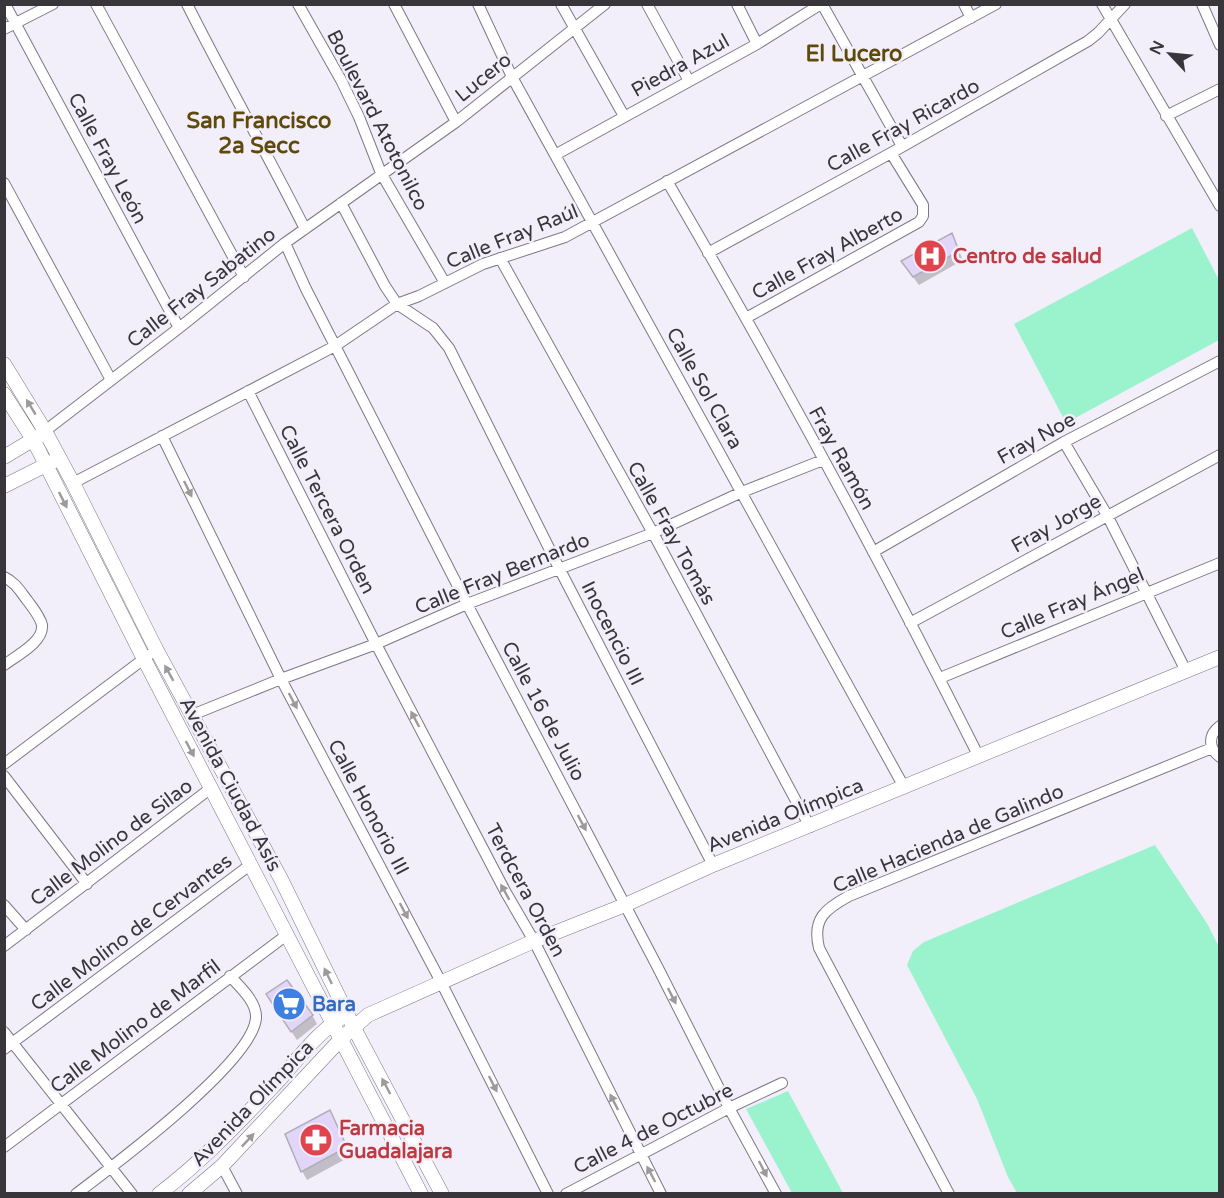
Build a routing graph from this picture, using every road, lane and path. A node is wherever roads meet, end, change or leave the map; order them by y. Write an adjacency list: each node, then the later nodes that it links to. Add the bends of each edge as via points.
1 (5, 4): 20 (street, Calle Fray León)
2 (53, 4): 20 (street)
3 (96, 4): 47 (street)
4 (187, 4): 43 (street)
5 (298, 4): 35 (street, Boulevard Atotonilco, via 340,80)
6 (394, 4): 31 (street)
7 (478, 4): 26 (street, Calle Sol Clara)
8 (561, 4): 21 (street)
9 (605, 4): 21 (street, Lucero)
10 (647, 4): 27 (street)
11 (737, 4): 23 (street)
12 (822, 4): 23 (street, Piedra Azul); 25 (street)
13 (964, 4): 18 (street)
14 (996, 4): 18 (street, Calle Fray Raúl)
15 (1102, 4): 19 (street)
16 (1125, 4): 19 (street, Calle Fray Ricardo)
17 (1202, 4): 24 (street)
18 (971, 18): 25 (street, Calle Fray Raúl)
19 (1111, 20): 30 (street); 32 (street, Calle Fray Ricardo, via 1088,41)
20 (15, 24): 22 (street); 51 (street, Calle Fray León)
21 (574, 27): 26 (street, Lucero); 29 (street)
22 (4, 29)
23 (757, 44): 27 (street, Piedra Azul)
24 (1220, 45)
25 (862, 75): 32 (street); 36 (street, Calle Fray Raúl)
26 (512, 77): 31 (street, Lucero); 34 (street, Calle Sol Clara)
27 (689, 81): 29 (street, Piedra Azul)
28 (1220, 89): 30 (street)
29 (624, 116): 34 (street, Piedra Azul)
30 (1166, 116): 39 (street)
31 (456, 122): 35 (street, Lucero)
32 (902, 146): 33 (street, Calle Fray Ricardo)
33 (891, 153): 45 (street, Calle Fray Ricardo); 50 (street, Calle Fray Alberto, via 922,205 919,222)
34 (555, 155): 42 (street, Calle Sol Clara)
35 (381, 173): 40 (street, Calle Fray Sabatino); 48 (street, Boulevard Atotonilco)
36 (667, 181): 42 (street, Calle Fray Raúl); 45 (street, Fray Ramón)
37 (4, 183): 55 (street)
38 (1220, 183): 39 (street)
39 (1209, 189): 41 (street)
40 (341, 203): 43 (street, Calle Fray Sabatino); 49 (street)
41 (1220, 206)
42 (592, 222): 46 (street, Calle Fray Raúl, via 565,237); 69 (street, Calle Sol Clara)
43 (305, 229): 44 (street, Calle Fray Sabatino)
44 (285, 243): 47 (street, Calle Fray Sabatino); 52 (street, Calle 16 de Julio)
45 (708, 253): 50 (street, Fray Ramón)
46 (500, 258): 48 (street, Calle Fray Raúl); 71 (street, Calle Fray Tomás)
47 (244, 277): 51 (street, Calle Fray Sabatino)
48 (446, 283): 49 (street, Calle Fray Raúl)
49 (397, 304): 52 (street, Calle Fray Raúl); 74 (street, Inocencio III, via 433,328 449,348)
50 (746, 318): 65 (street, Fray Ramón)
51 (179, 328): 55 (street, Calle Fray Sabatino)
52 (335, 346): 56 (street, Calle Fray Raúl); 77 (street, Calle 16 de Julio)
53 (1220, 361): 61 (street, Fray Noe)
54 (4, 363): 58 (street, Avenida Ciudad Asís, one-way to 54)
55 (111, 380): 58 (street, Calle Fray Sabatino)
56 (248, 391): 59 (street, Calle Fray Raúl); 79 (street, Calle Tercera Orden)
57 (4, 394): 60 (street, Avenida Ciudad Asís)
58 (45, 431): 60 (street); 64 (street, Avenida Ciudad Asís)
59 (162, 436): 67 (street, Calle Fray Raúl); 86 (street, Calle Honorio III, one-way to 86)
60 (34, 441): 63 (street); 66 (street, Avenida Ciudad Asís)
61 (1064, 442): 70 (street); 72 (street, Fray Noe)
62 (1220, 455): 70 (street, Fray Jorge)
63 (4, 457)
64 (60, 458): 66 (street); 67 (street, Avenida Ciudad Asís)
65 (823, 460): 69 (street, Calle Fray Bernardo); 72 (street, Fray Ramón)
66 (46, 466): 68 (street); 82 (street, Avenida Ciudad Asís, one-way to 82)
67 (73, 483): 80 (street, Avenida Ciudad Asís)
68 (4, 486)
69 (742, 492): 71 (street, Calle Fray Bernardo); 94 (street, Calle Sol Clara)
70 (1107, 515): 76 (street); 78 (street, Fray Jorge)
71 (653, 533): 74 (street, Calle Fray Bernardo); 96 (street, Calle Fray Tomás)
72 (873, 552): 78 (street, Fray Ramón)
73 (1220, 563): 76 (street, Calle Fray Ángel)
74 (559, 568): 77 (street, Calle Fray Bernardo); 98 (street, Inocencio III)
75 (4, 577): 83 (street, via 16,585 42,625 36,640)
76 (1145, 592): 84 (street); 85 (street, Calle Fray Ángel)
77 (467, 604): 79 (street, Calle Fray Bernardo); 101 (street, Calle 16 de Julio, one-way to 101)
78 (910, 623): 85 (street, Fray Ramón)
79 (375, 644): 86 (street, Calle Fray Bernardo); 104 (street, Terdcera Orden, one-way to 79)
80 (156, 649): 82 (street); 87 (street, Avenida Ciudad Asís, one-way to 80)
81 (1220, 657): 84 (street, Avenida Olímpica)
82 (144, 659): 92 (street); 95 (street, Avenida Ciudad Asís, one-way to 95)
83 (4, 665)
84 (1186, 670): 90 (street, Avenida Olímpica)
85 (940, 678): 90 (street, Fray Ramón)
86 (281, 679): 87 (street, Calle Fray Bernardo); 107 (street, Calle Honorio III, one-way to 107)
87 (192, 715): 108 (street, Avenida Ciudad Asís, one-way to 87, via 281,879)
88 (1220, 726): 89 (street, via 1211,737)
89 (1212, 748): 91 (street); 133 (street, Calle Hacienda de Galindo, via 849,896 823,913 816,937 819,948)
90 (979, 757): 94 (street, Avenida Olímpica)
91 (1220, 757)
92 (4, 764)
93 (4, 776): 99 (street)
94 (904, 787): 96 (street, Avenida Olímpica)
95 (211, 788): 97 (street, Avenida Ciudad Asís); 99 (street, Calle Molino de Silao)
96 (810, 827): 98 (street, Avenida Olímpica)
97 (250, 865): 103 (street, Avenida Ciudad Asís); 114 (street, Calle Molino de Cervantes)
98 (713, 865): 101 (street, Avenida Olímpica)
99 (87, 884): 102 (street, Calle Molino de Silao)
100 (4, 905): 102 (street)
101 (625, 905): 104 (street, Avenida Olímpica); 117 (street, Calle 16 de Julio, one-way to 117)
102 (26, 930): 105 (street, Calle Molino de Silao)
103 (288, 934): 106 (street, Calle Molino de Marfil); 110 (street, Avenida Ciudad Asís)
104 (534, 941): 107 (street, Avenida Olímpica); 119 (street, Terdcera Orden, one-way to 104)
105 (4, 946)
106 (230, 976): 116 (street, Calle Molino de Marfil); 120 (street, via 254,1006 256,1016 251,1035 194,1099)
107 (441, 982): 109 (street, Avenida Olímpica); 129 (street, Calle Honorio III, one-way to 129)
108 (348, 1014): 109 (street, Avenida Olímpica); 110 (street, Avenida Olímpica); 111 (street, Avenida Ciudad Asís)
109 (368, 1015): 111 (street, Avenida Olímpica)
110 (333, 1023): 113 (street, Avenida Ciudad Asís); 124 (street, Avenida Olímpica, via 225,1137)
111 (354, 1028): 113 (street, Avenida Olímpica); 128 (street, Avenida Ciudad Asís, one-way to 111)
112 (4, 1032): 114 (street)
113 (342, 1038): 121 (street, Avenida Olímpica, one-way to 113); 127 (street, Avenida Ciudad Asís)
114 (9, 1046): 116 (street)
115 (782, 1083): 117 (street, Calle 4 de Octubre)
116 (62, 1103): 118 (street, Calle Molino de Marfil); 120 (street)
117 (729, 1108): 119 (street, Calle 4 de Octubre); 132 (street, Calle 16 de Julio, one-way to 132)
118 (4, 1147)
119 (641, 1154): 130 (street, Calle 4 de Octubre); 131 (street, one-way to 119)
120 (112, 1167): 122 (street); 123 (street)
121 (222, 1167): 125 (street, Avenida Olímpica); 126 (street)
122 (76, 1194)
123 (132, 1194)
124 (159, 1194)
125 (189, 1194)
126 (237, 1194)
127 (421, 1194)
128 (442, 1194)
129 (548, 1194)
130 (566, 1194)
131 (661, 1194)
132 (776, 1194)
133 (949, 1194)

